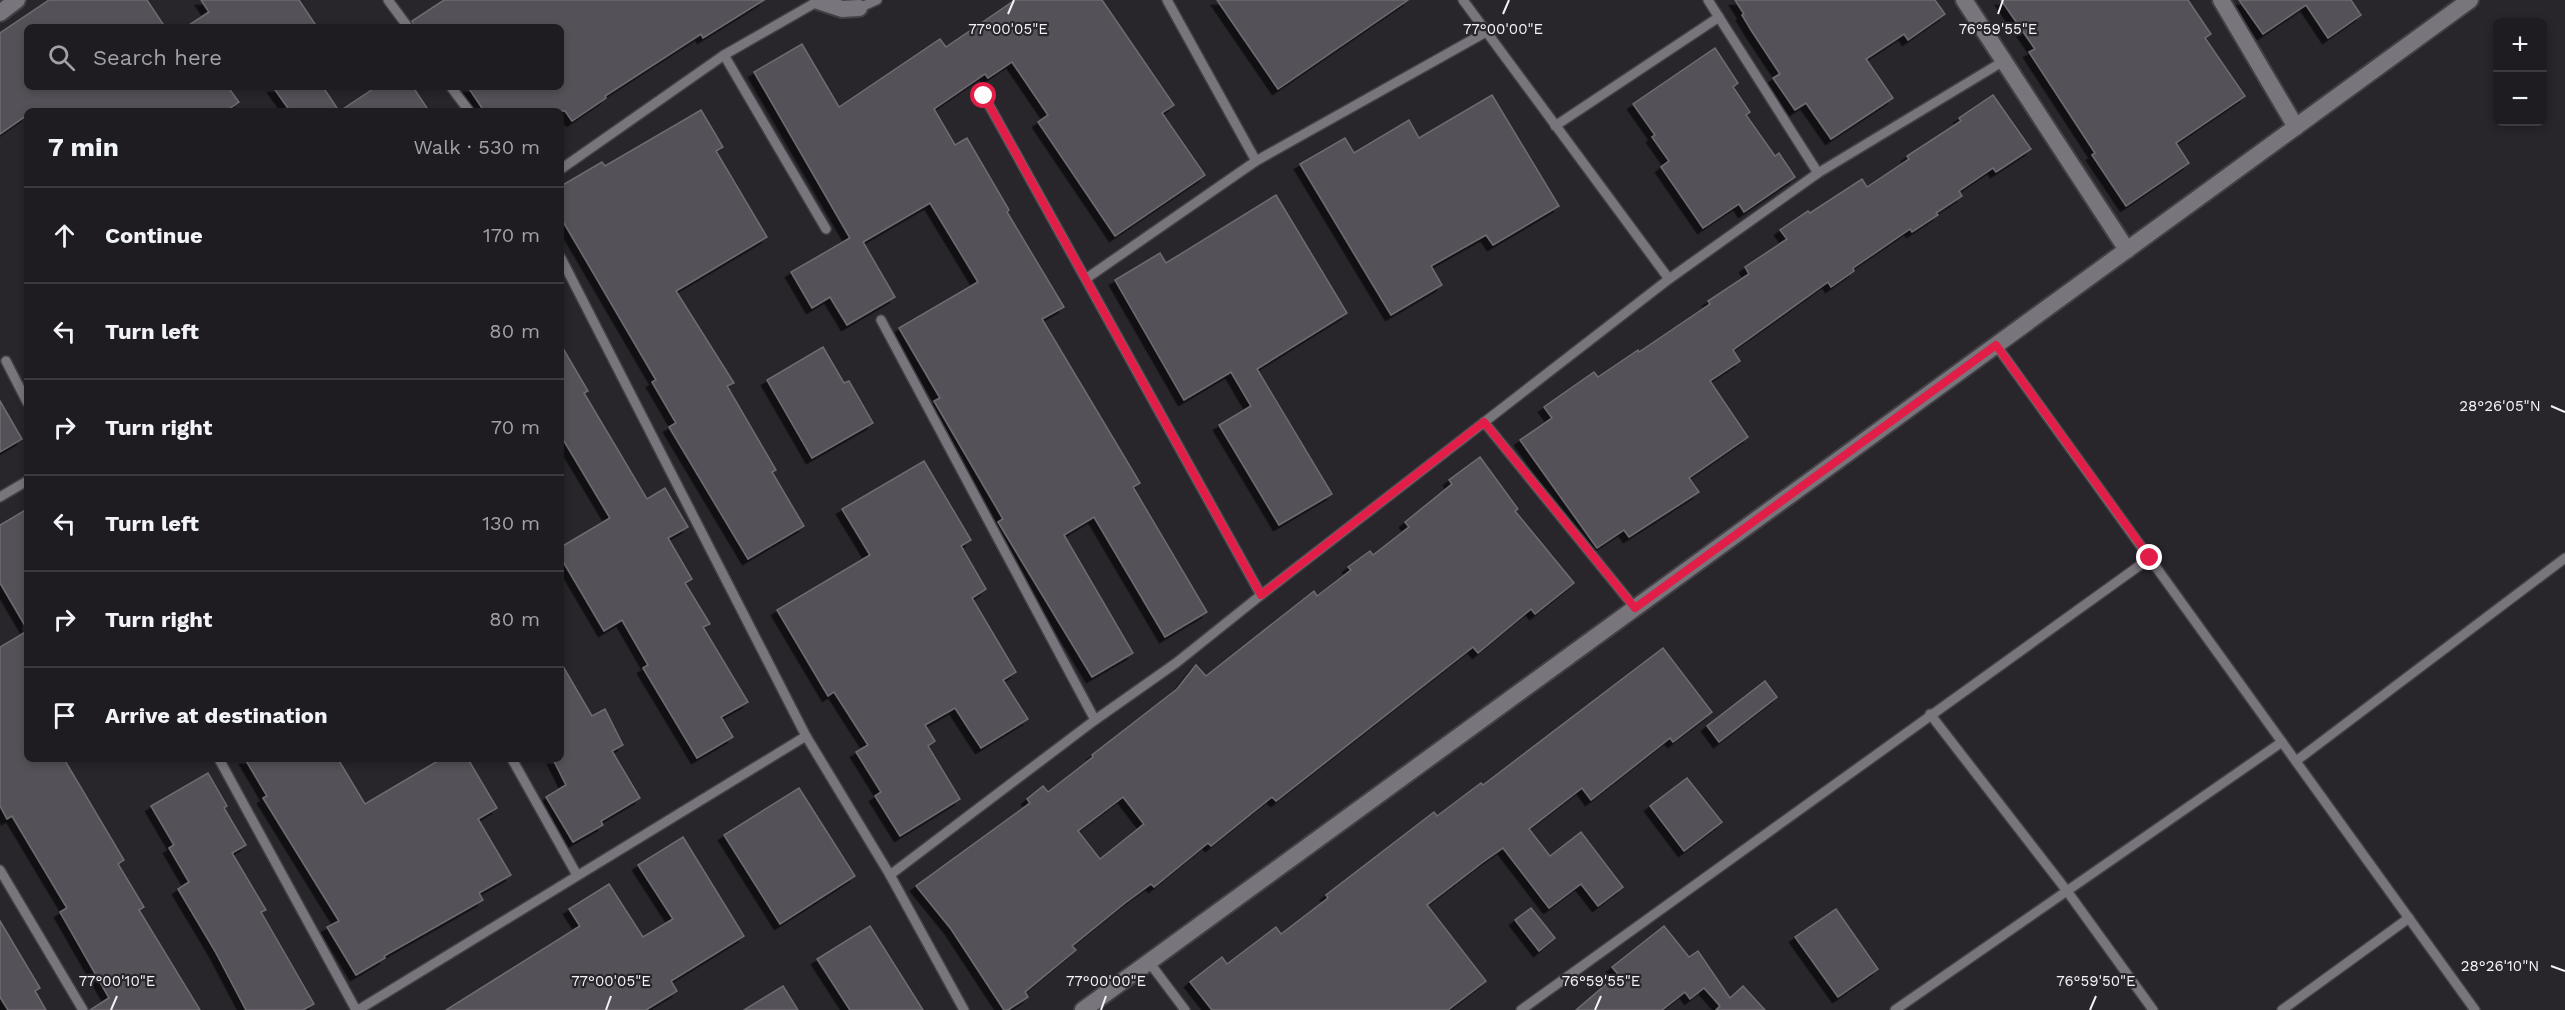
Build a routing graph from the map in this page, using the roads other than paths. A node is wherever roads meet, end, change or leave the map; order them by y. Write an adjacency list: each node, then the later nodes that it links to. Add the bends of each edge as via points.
1 (17, 0): 12 (street)
2 (388, 0): 14 (lane)
3 (877, 0): 11 (lane)
4 (1167, 0): 23 (lane)
5 (1463, 0): 15 (lane)
6 (1708, 0): 13 (lane)
7 (1964, 0): 17 (street)
8 (2221, 0): 22 (street)
9 (2470, 0): 22 (street)
10 (819, 1): 11 (street, via 842,9); 16 (lane)
11 (859, 8)
12 (0, 13)
13 (1719, 17): 21 (lane); 25 (lane)
14 (406, 24)
15 (1486, 32): 21 (lane); 23 (lane)
16 (724, 55): 24 (lane); 26 (lane)
17 (2002, 62): 25 (lane); 27 (street)
18 (453, 90): 20 (lane)
19 (984, 96): 29 (lane)
20 (466, 108)
21 (1555, 126): 30 (lane)
22 (2296, 127): 27 (street)
23 (1256, 161): 29 (lane)
24 (564, 167)
25 (1818, 173): 30 (lane)
26 (826, 229)
27 (2127, 250): 32 (street)
28 (564, 264): 44 (lane)
29 (1087, 278): 40 (lane)
30 (1669, 279): 35 (lane)
31 (880, 320): 43 (lane)
32 (1996, 345): 38 (lane); 41 (street)
33 (6, 360): 34 (lane)
34 (24, 396)
35 (1484, 422): 40 (lane); 41 (lane)
36 (24, 483): 37 (lane)
37 (0, 497)
38 (2150, 558): 42 (lane); 45 (lane)
39 (2565, 558): 46 (lane)
40 (1261, 595): 43 (lane, via 1176,663)
41 (1635, 608): 54 (street)
42 (1930, 714): 52 (lane); 60 (lane)
43 (1095, 720): 51 (lane)
44 (806, 736): 50 (lane); 51 (lane)
45 (2282, 742): 46 (lane); 52 (lane)
46 (2296, 761): 53 (lane)
47 (221, 762): 56 (lane)
48 (514, 762): 50 (lane)
49 (0, 870): 55 (lane)
50 (577, 875): 56 (lane)
51 (890, 875): 57 (lane)
52 (2067, 891): 61 (lane); 62 (lane)
53 (2409, 918): 63 (lane); 64 (lane)
54 (1149, 962): 58 (street); 59 (lane)
55 (83, 1010)
56 (357, 1010)
57 (964, 1010)
58 (1083, 1010)
59 (1185, 1010)
60 (1521, 1010)
61 (1895, 1010)
62 (2153, 1010)
63 (2282, 1010)
64 (2475, 1010)

